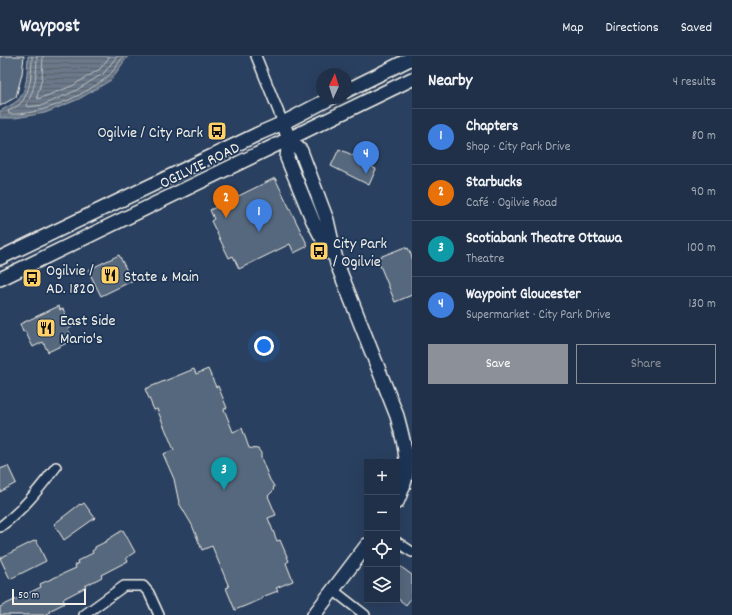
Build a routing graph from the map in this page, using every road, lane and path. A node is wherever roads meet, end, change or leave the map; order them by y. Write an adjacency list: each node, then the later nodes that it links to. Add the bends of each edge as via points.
1 (256, 56): 6 (street)
2 (412, 58): 4 (main road)
3 (412, 79): 7 (main road, OGILVIE ROAD)
4 (352, 88)
5 (319, 104): 6 (main road, OGILVIE ROAD)
6 (283, 123): 7 (main road); 8 (main road, OGILVIE ROAD)
7 (289, 140): 9 (main road, OGILVIE ROAD); 11 (main road, via 287,158 313,221 337,264 397,416 402,433 406,475)
8 (0, 258)
9 (0, 279)
10 (56, 467): 12 (street, via 24,507)
11 (399, 495)
12 (0, 527)
13 (400, 544): 15 (street)
14 (364, 549): 16 (main road)
15 (412, 552)
16 (333, 590): 19 (main road); 20 (street)
17 (84, 615): 18 (street, via 124,586 143,586)
18 (159, 615)
19 (314, 615)
20 (366, 615)

